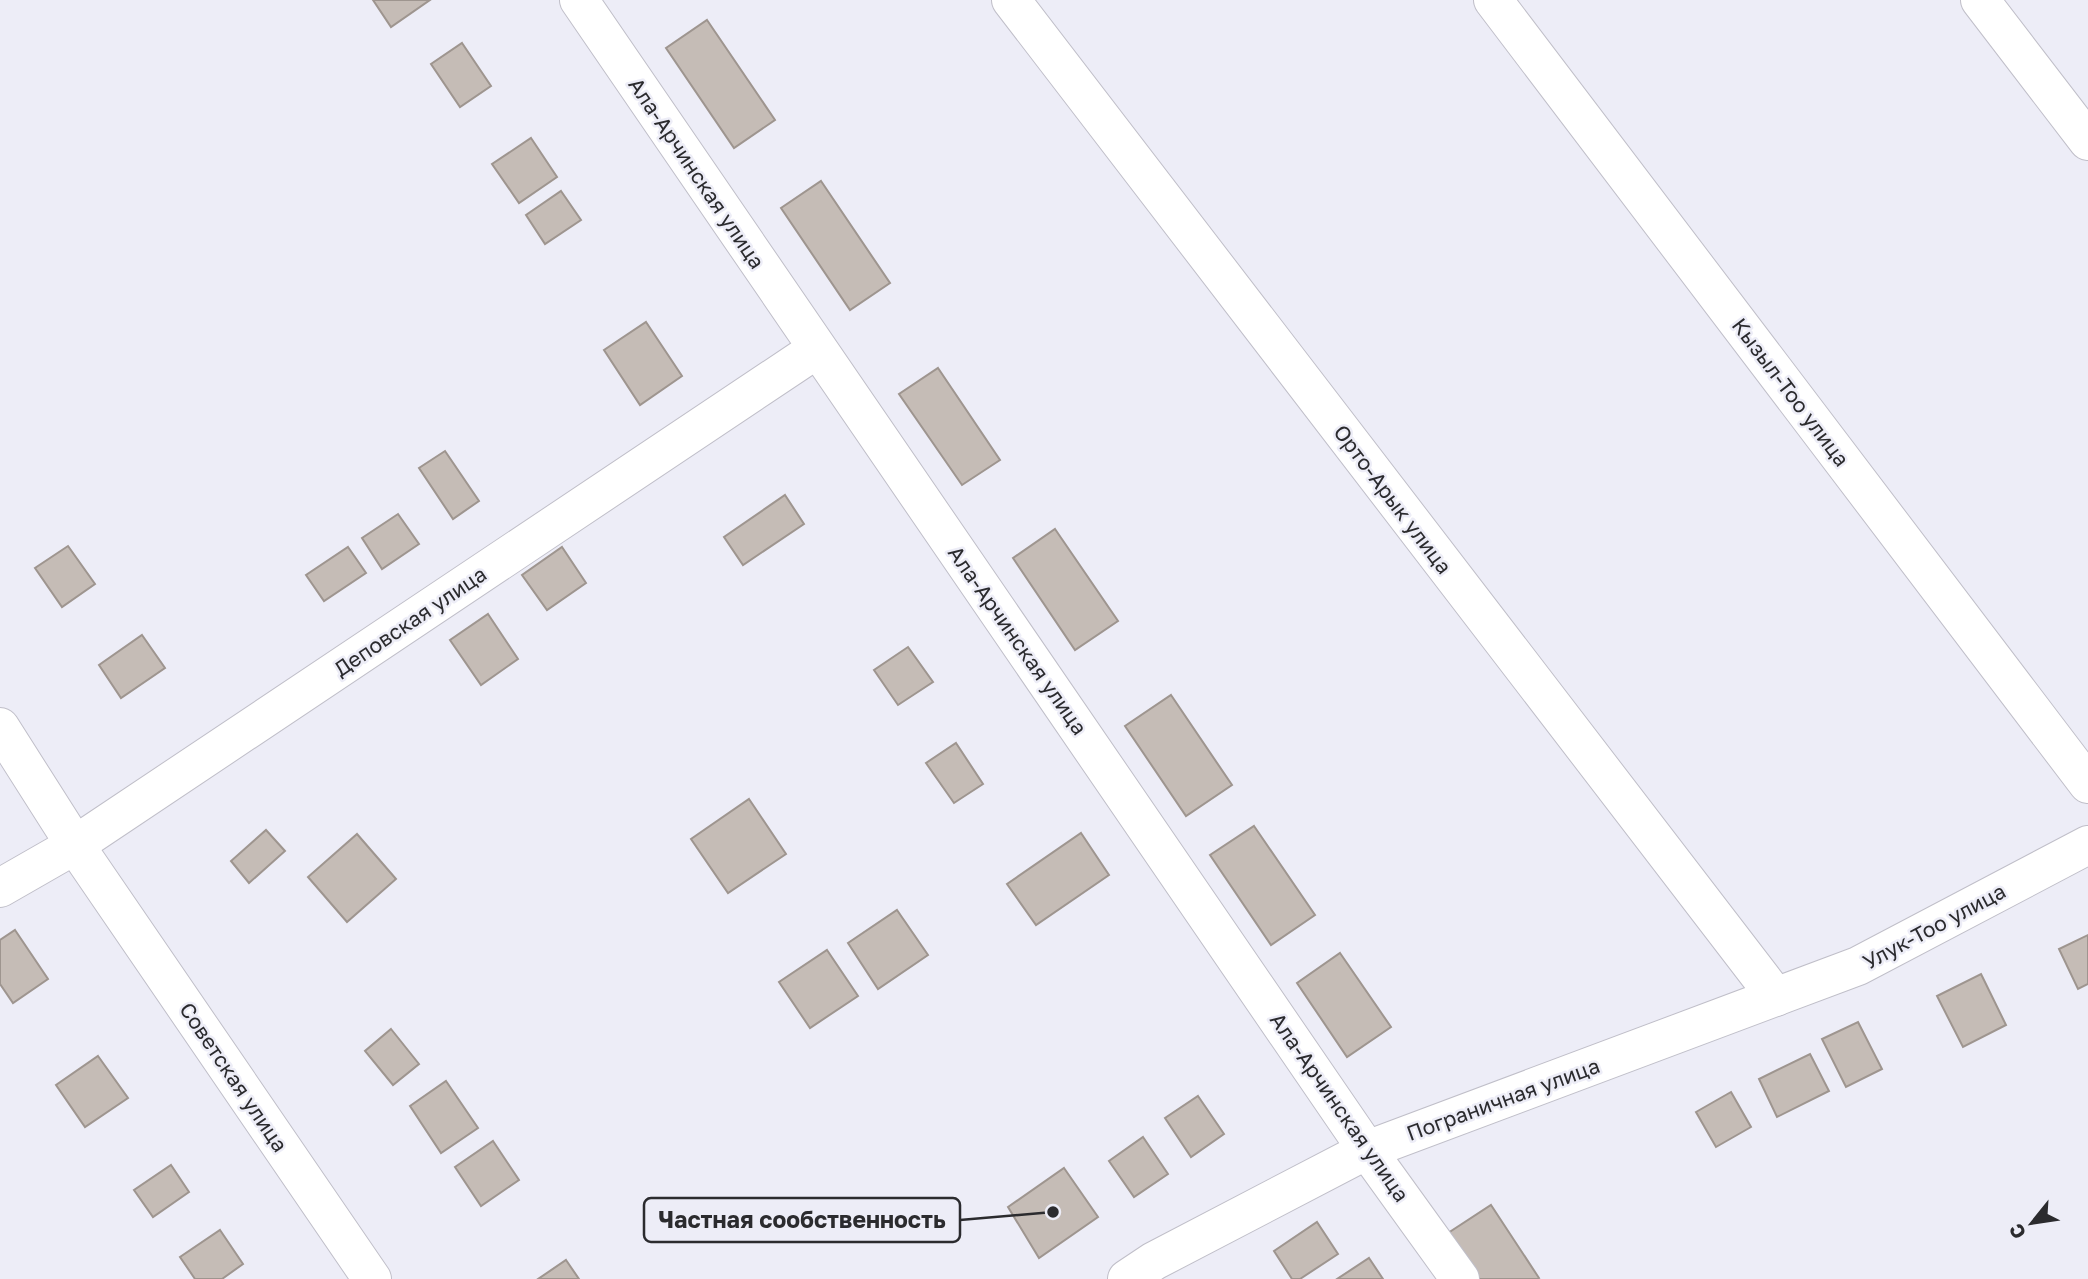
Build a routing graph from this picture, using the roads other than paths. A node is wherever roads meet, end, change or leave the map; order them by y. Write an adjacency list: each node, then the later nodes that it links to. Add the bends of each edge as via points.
1 (579, 0): 6 (street, Ала-Арчинская улица)
2 (1011, 0): 12 (street, Орто-Арык улица)
3 (1493, 0): 8 (street, Кызыл-Тоо улица)
4 (1980, 0): 5 (street)
5 (2088, 141)
6 (817, 349): 10 (street, Деповская улица); 13 (street, Ала-Арчинская улица)
7 (0, 727): 10 (street, Советская улица)
8 (2088, 784)
9 (2088, 845): 12 (street, Улук-Тоо улица, via 1858,966)
10 (86, 860): 11 (street, Деповская улица); 14 (street, Советская улица)
11 (0, 888)
12 (1776, 997): 13 (street, Пограничная улица)
13 (1367, 1150): 15 (street, Пограничная улица); 16 (street, Ала-Арчинская улица)
14 (372, 1279)
15 (1127, 1279)
16 (1460, 1279)

